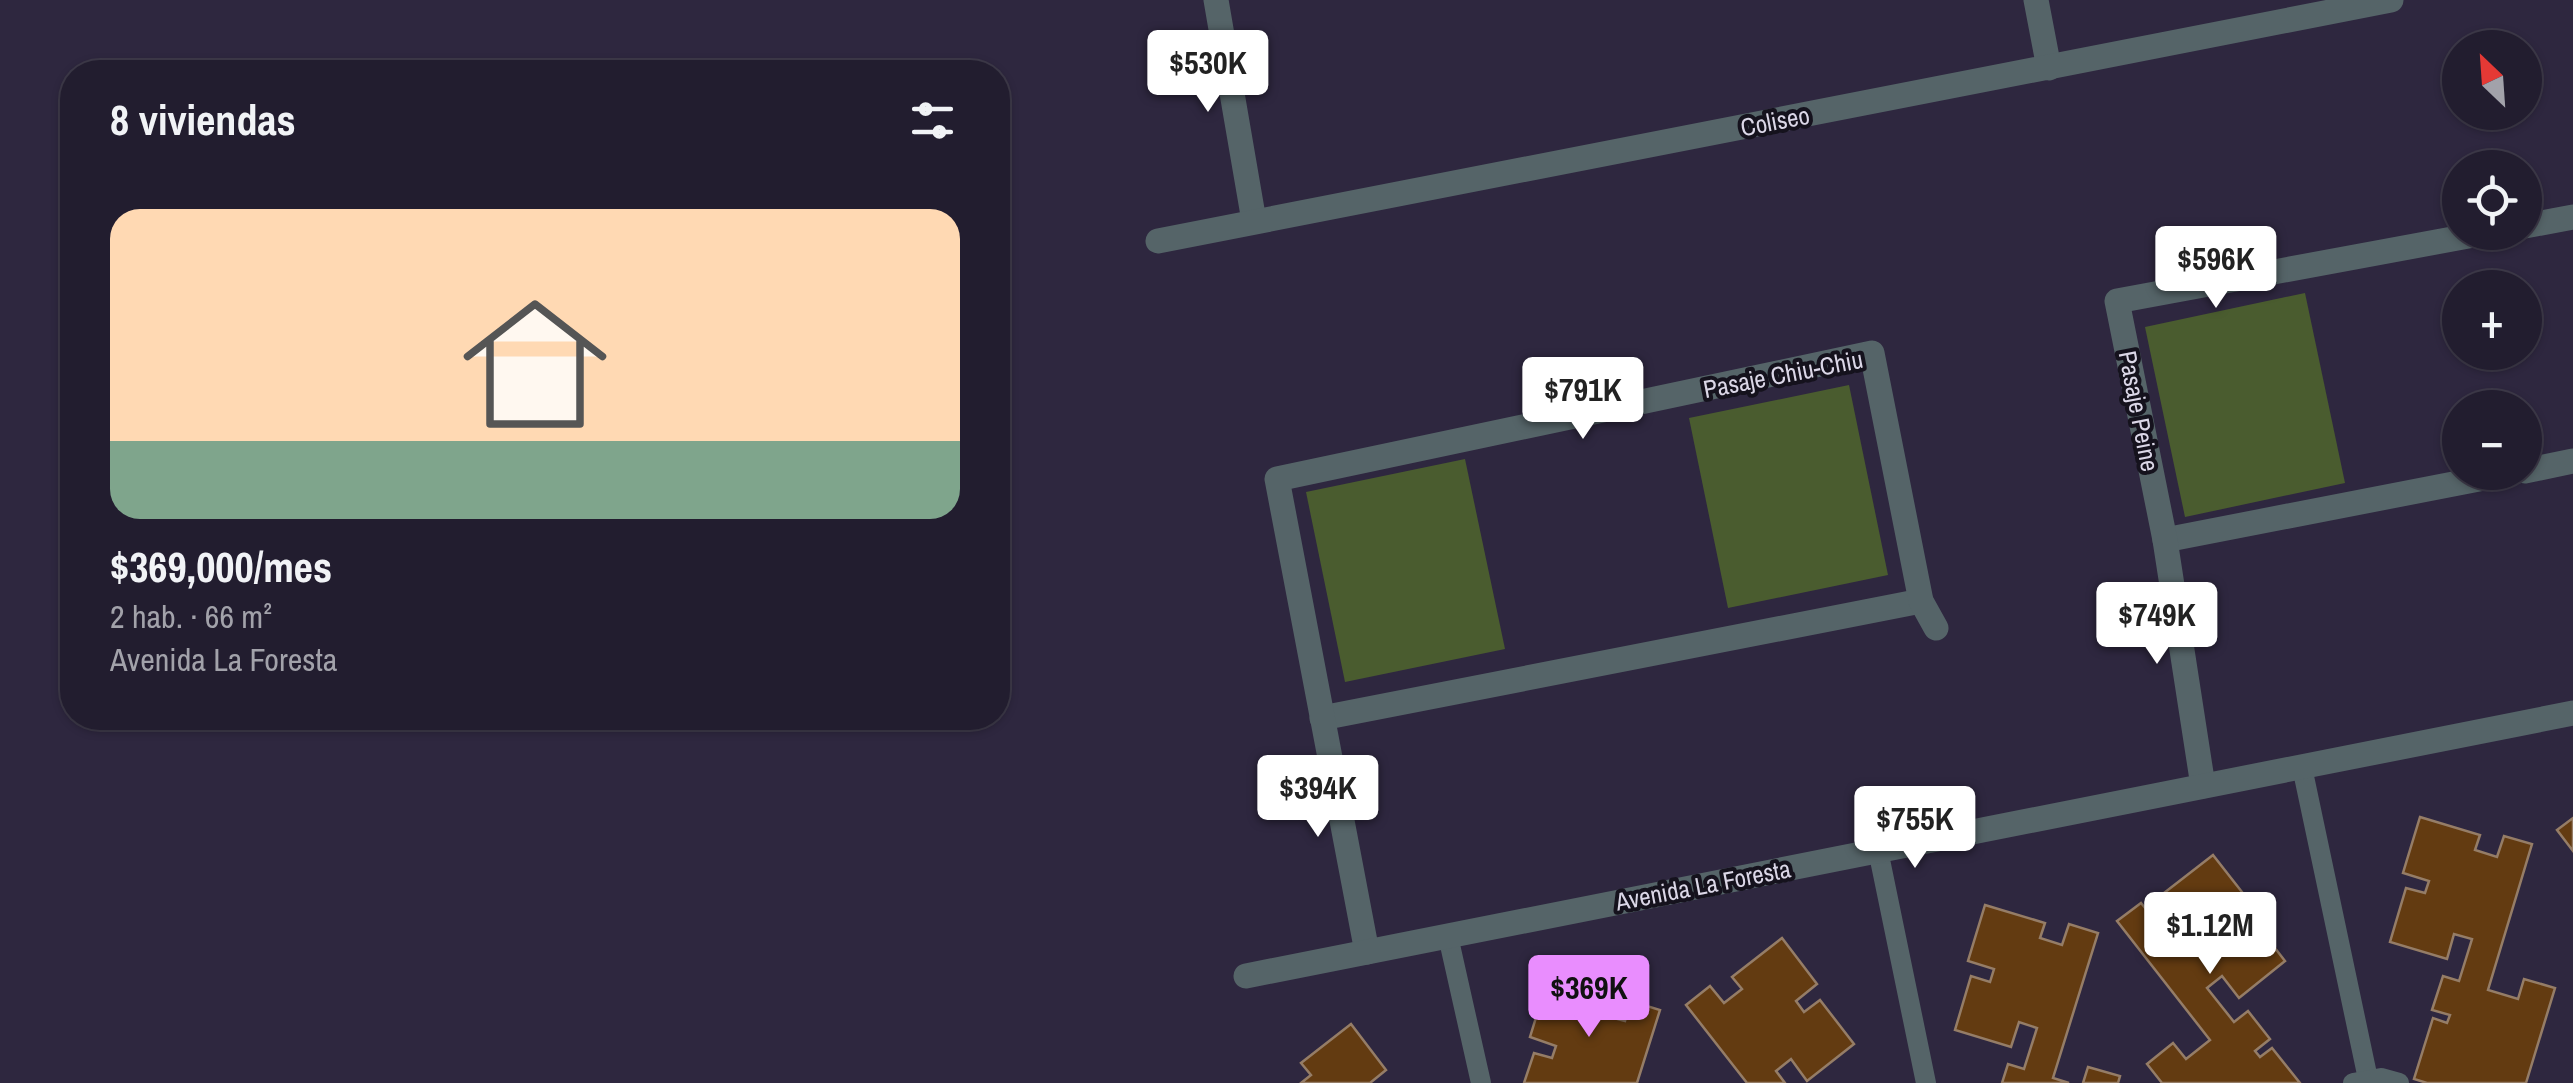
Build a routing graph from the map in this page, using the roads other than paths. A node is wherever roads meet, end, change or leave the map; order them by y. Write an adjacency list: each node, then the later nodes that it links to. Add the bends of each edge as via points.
1 (1216, 0): 7 (street)
2 (2036, 0): 5 (street)
3 (2391, 0): 4 (street, Coliseo)
4 (2296, 10): 5 (street, Coliseo)
5 (2049, 68): 7 (street, Coliseo)
6 (2573, 217): 8 (street)
7 (1254, 221): 9 (street, Coliseo)
8 (2542, 223)
9 (1158, 241)
10 (2442, 241): 14 (street, Pasaje Peine, via 2117,302)
11 (2573, 461): 12 (street)
12 (2542, 467)
13 (2442, 486): 14 (street)
14 (2165, 540): 20 (street, Pasaje Peine)
15 (1921, 600): 16 (street, Pasaje Chiu-Chiu); 18 (street); 18 (street, Pasaje Chiu-Chiu, via 1872,353 1277,478)
16 (1936, 628)
17 (2573, 713): 19 (street, Avenida La Foresta)
18 (1322, 718): 23 (street, Pasaje Chiu-Chiu)
19 (2302, 767): 20 (street, Avenida La Foresta); 25 (lane)
20 (2204, 786): 21 (street, Avenida La Foresta)
21 (1878, 850): 22 (street, Avenida La Foresta); 27 (lane)
22 (1448, 936): 23 (street, Avenida La Foresta); 26 (lane)
23 (1367, 952): 24 (street, Avenida La Foresta)
24 (1246, 976)
25 (2360, 1081): 28 (lane)
26 (1481, 1083)
27 (1926, 1083)
28 (2399, 1083)

